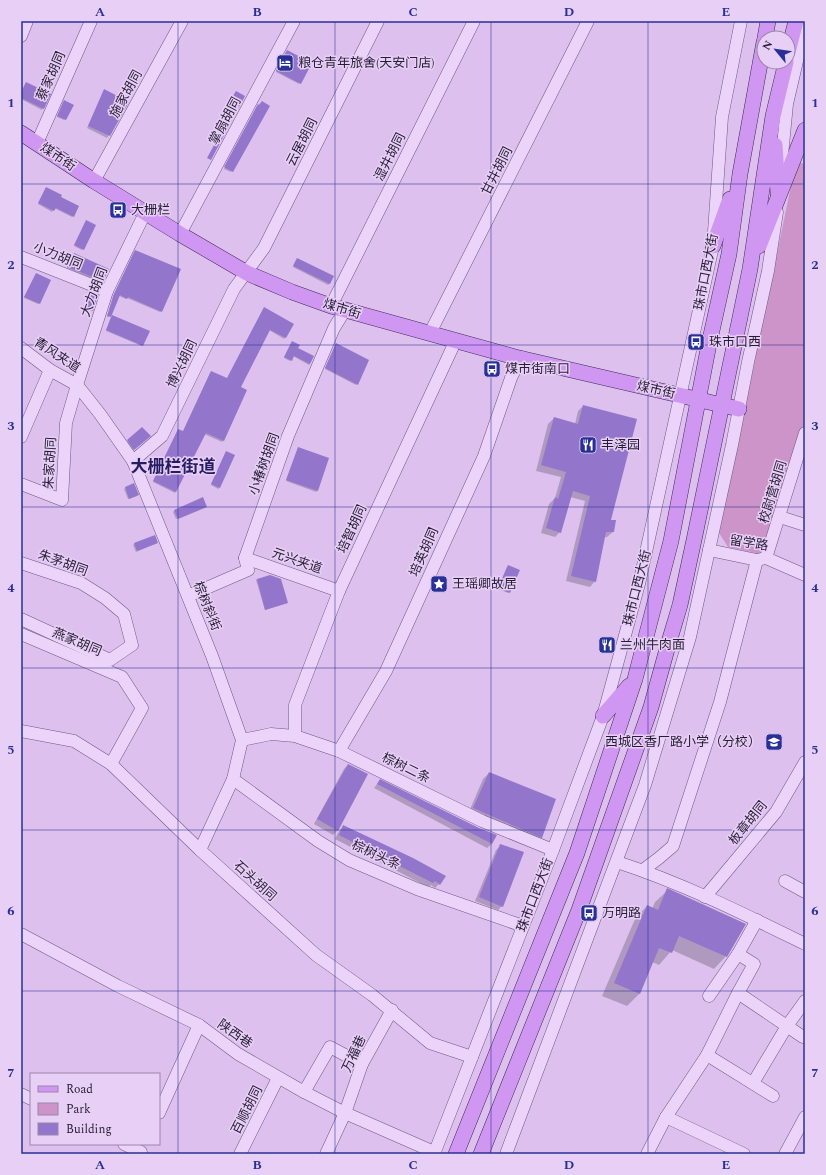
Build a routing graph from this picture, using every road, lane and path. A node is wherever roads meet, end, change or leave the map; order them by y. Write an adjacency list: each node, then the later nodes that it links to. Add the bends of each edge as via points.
1 (27, 21): 10 (street)
2 (91, 21): 16 (street, 蔡家胡同)
3 (182, 21): 18 (street, 施家胡同)
4 (294, 21): 21 (street, 掌扇胡同)
5 (378, 21): 25 (street, 云居胡同, via 264,248)
6 (474, 21): 27 (street, 湿井胡同)
7 (588, 21): 28 (street, 甘井胡同)
8 (741, 21): 22 (street, 珠市口西大街, via 722,117)
9 (805, 27): 19 (street, via 787,104)
10 (21, 36)
11 (759, 70): 17 (main road, 珠市口西大街)
12 (784, 70): 13 (main road)
13 (773, 116): 19 (main road); 24 (main road)
14 (805, 130): 19 (main road)
15 (21, 133): 16 (main road, 煤市街)
16 (37, 143): 18 (main road, 煤市街)
17 (740, 174): 22 (main road); 35 (main road, 珠市口西大街, via 729,254)
18 (94, 181): 20 (main road, 煤市街)
19 (779, 198): 24 (main road); 37 (street, via 768,270)
20 (145, 213): 21 (main road, 煤市街); 26 (street, 大力胡同)
21 (180, 234): 25 (main road, 煤市街)
22 (713, 246): 34 (street, 珠市口西大街)
23 (21, 257): 26 (street, 小力胡同)
24 (750, 269): 36 (main road)
25 (247, 273): 27 (main road, 煤市街); 40 (street, 博兴胡同, via 234,289 162,436)
26 (107, 291): 33 (street, 大力胡同)
27 (338, 308): 28 (main road, 煤市街); 45 (street, 小椿树胡同, via 334,328 288,436)
28 (430, 333): 29 (main road, 煤市街)
29 (456, 340): 31 (main road, 煤市街); 49 (street, 培智胡同)
30 (21, 348): 32 (street, 青风夹道)
31 (521, 357): 34 (main road, 煤市街); 58 (street, 培英胡同, via 511,378 484,456 386,671)
32 (50, 370): 33 (street, 青风夹道); 39 (street)
33 (77, 385): 40 (street, 棕树斜街); 41 (street, 朱家胡同, via 66,423 62,500)
34 (680, 395): 35 (main road, 煤市街); 54 (street, 珠市口西大街, via 639,584)
35 (699, 400): 36 (main road, 煤市街); 53 (main road, 珠市口西大街, via 671,541)
36 (722, 405): 37 (main road, 煤市街); 100 (main road, via 680,605 651,707 579,910)
37 (739, 409): 44 (street)
38 (805, 433): 42 (street, 校尉营胡同)
39 (21, 437)
40 (133, 461): 50 (street, 棕树斜街)
41 (21, 484)
42 (780, 517): 43 (street); 46 (street, 校尉营胡同)
43 (805, 525)
44 (709, 550): 46 (street, 留学路); 64 (street, via 690,637 645,785)
45 (245, 558): 49 (street, 元兴夹道); 50 (street, 小椿树胡同, via 248,570)
46 (762, 559): 48 (street, 留学路); 65 (street, 校尉营胡同, via 720,702 673,846)
47 (21, 562): 51 (street, 朱茅胡同, via 81,583 106,598 124,614 132,646 110,660)
48 (805, 574)
49 (339, 591): 56 (street, 培智胡同, via 295,705)
50 (188, 596): 57 (street, 棕树斜街)
51 (21, 619)
52 (21, 634): 60 (street, 燕家胡同, via 122,677 142,708)
53 (635, 679): 54 (main road); 99 (main road, 珠市口西大街, via 577,853)
54 (604, 716): 63 (street, 珠市口西大街)
55 (21, 731): 60 (street, 石头胡同, via 74,741)
56 (295, 736): 57 (street, 棕树二条, via 272,734); 58 (street, 棕树二条)
57 (242, 740): 61 (street)
58 (339, 751): 63 (street, 棕树二条, via 482,821)
59 (805, 762): 68 (street, 板章胡同, via 776,812)
60 (111, 764): 62 (street, 石头胡同)
61 (232, 779): 62 (street); 70 (street, 棕树头条, via 318,841 349,860 417,889)
62 (200, 850): 77 (street, 石头胡同, via 316,955)
63 (553, 850): 70 (street, 珠市口西大街)
64 (617, 862): 65 (street); 101 (street)
65 (643, 870): 68 (street)
66 (784, 881): 67 (street)
67 (805, 892)
68 (705, 897): 69 (street)
69 (757, 920): 72 (street); 73 (street)
70 (523, 926): 82 (street, 珠市口西大街)
71 (21, 934): 78 (street, 陕西巷, via 118,986)
72 (805, 944)
73 (738, 954): 74 (street, via 754,964); 75 (street)
74 (738, 993): 79 (street); 81 (street)
75 (709, 996)
76 (805, 1001): 79 (street)
77 (392, 1010): 82 (street, 石头胡同, via 430,1043); 83 (street, 万福巷)
78 (199, 1025): 84 (street, 陕西巷, via 238,1054); 90 (street)
79 (787, 1026): 80 (street); 85 (street)
80 (804, 1037)
81 (707, 1055): 85 (street); 92 (street)
82 (472, 1057): 96 (street, 珠市口西大街)
83 (362, 1064): 86 (street, via 330,1048); 91 (street, 万福巷)
84 (278, 1078): 86 (street, 陕西巷); 97 (street, 百顺胡同)
85 (753, 1083): 88 (street)
86 (304, 1092): 91 (street, 陕西巷)
87 (21, 1094): 89 (street)
88 (773, 1096)
89 (30, 1098)
90 (160, 1111)
91 (345, 1113): 96 (street, 陕西巷); 98 (street, 万福巷)
92 (666, 1117): 102 (street); 103 (street)
93 (805, 1117): 104 (street)
94 (127, 1145): 95 (street)
95 (142, 1150)
96 (434, 1153)
97 (240, 1154)
98 (326, 1154)
99 (456, 1154)
100 (481, 1154)
101 (506, 1154)
102 (647, 1154)
103 (744, 1154)
104 (785, 1154)

